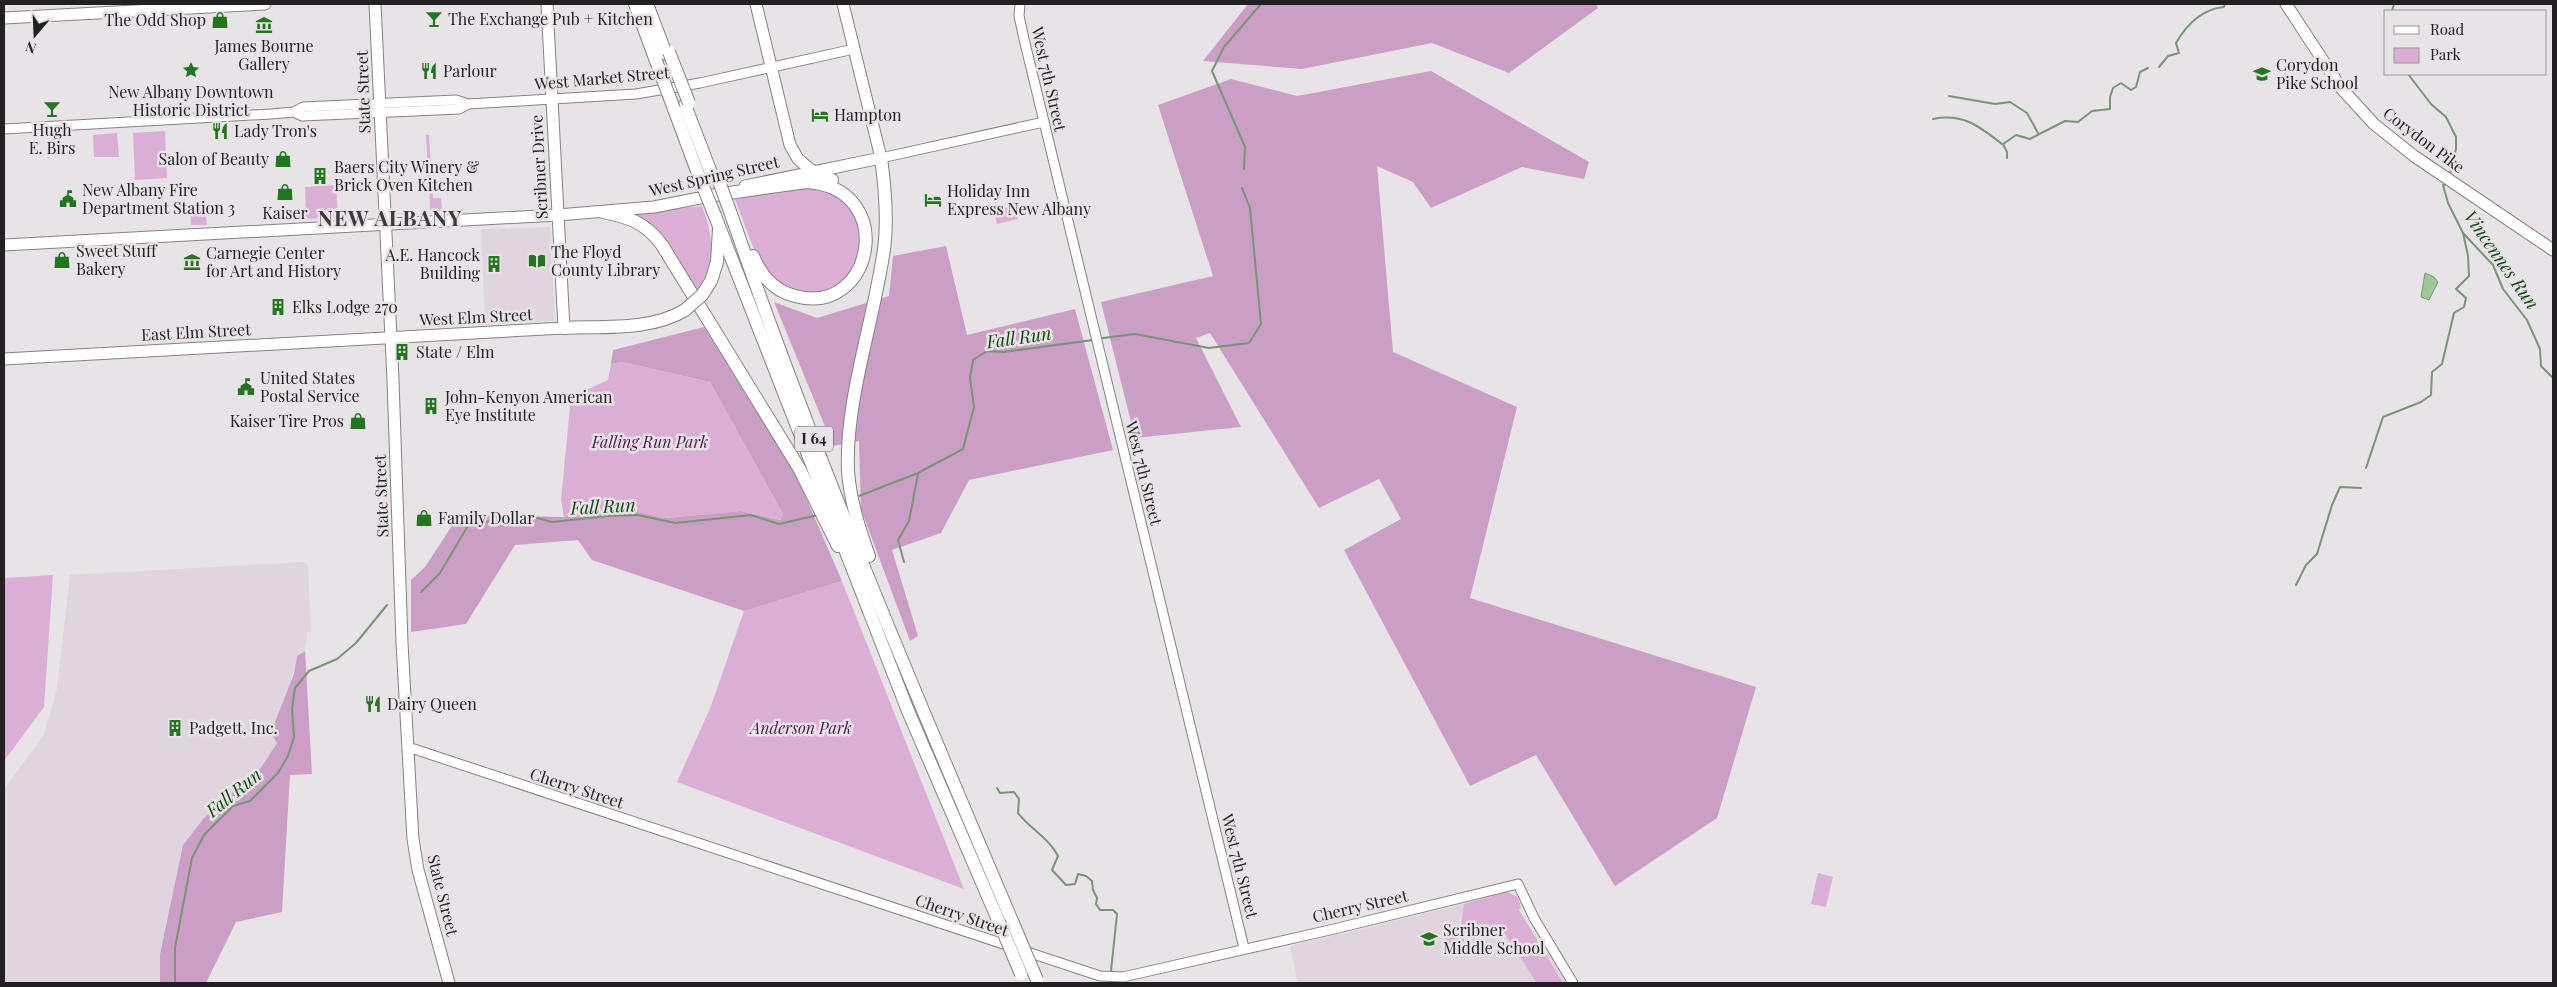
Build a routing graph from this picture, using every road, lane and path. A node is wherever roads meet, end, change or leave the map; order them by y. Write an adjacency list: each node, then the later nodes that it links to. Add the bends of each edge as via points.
1 (265, 4): 11 (main road)
2 (375, 4): 16 (main road, State Street)
3 (547, 4): 15 (main road, Scribner Drive)
4 (635, 4): 13 (highway, I 64)
5 (647, 4): 13 (highway)
6 (651, 4): 13 (highway, I 64)
7 (756, 4): 14 (main road)
8 (843, 4): 12 (main road)
9 (1020, 4): 17 (street, West 7th Street, via 1019,16)
10 (2286, 4): 28 (main road, Corydon Pike, via 2341,88 2374,124 2414,156)
11 (4, 18)
12 (854, 49): 14 (street, West Market Street); 19 (main road)
13 (664, 55): 25 (highway, I 64, bridge)
14 (772, 67): 15 (street, West Market Street, via 636,94); 20 (main road, via 792,151)
15 (552, 98): 16 (street, West Market Street, via 468,104 456,100); 24 (main road, Scribner Drive)
16 (380, 108): 18 (street, West Market Street, via 303,107 294,112); 26 (main road, State Street)
17 (1044, 122): 19 (street, West Spring Street); 35 (street, West 7th Street)
18 (4, 129)
19 (881, 158): 20 (main road, West Spring Street); 33 (highway, via 884,248 851,426 848,473 856,518 893,622)
20 (812, 171): 21 (main road, West Spring Street); 22 (highway, via 849,191)
21 (715, 195): 22 (highway, via 817,183 837,189); 23 (main road, West Spring Street, via 666,206)
22 (860, 210): 25 (highway, via 867,246 861,267 842,288 814,298 791,295 771,284 757,265 740,222)
23 (603, 212): 24 (main road, West Spring Street); 32 (highway, via 640,223 662,245 798,468)
24 (558, 215): 26 (main road, West Spring Street); 29 (main road, Scribner Drive)
25 (723, 217): 29 (highway, bridge, via 711,281 702,295 685,310 644,324); 32 (highway, via 822,470 840,532); 33 (highway, I 64, via 757,290)
26 (385, 225): 27 (main road, West Spring Street); 30 (main road, State Street)
27 (4, 245)
28 (2553, 250)
29 (564, 328): 30 (main road, West Elm Street)
30 (390, 338): 31 (main road, East Elm Street); 34 (main road, State Street)
31 (4, 359)
32 (868, 606): 36 (highway, bridge, via 908,711)
33 (902, 663): 37 (highway, I 64, bridge)
34 (408, 747): 35 (street, Cherry Street, via 1100,976 1123,977); 38 (main road, State Street, via 416,864)
35 (1244, 948): 39 (street, Cherry Street, via 1518,884 1534,918)
36 (1023, 979)
37 (1038, 982)
38 (449, 983)
39 (1573, 983)

